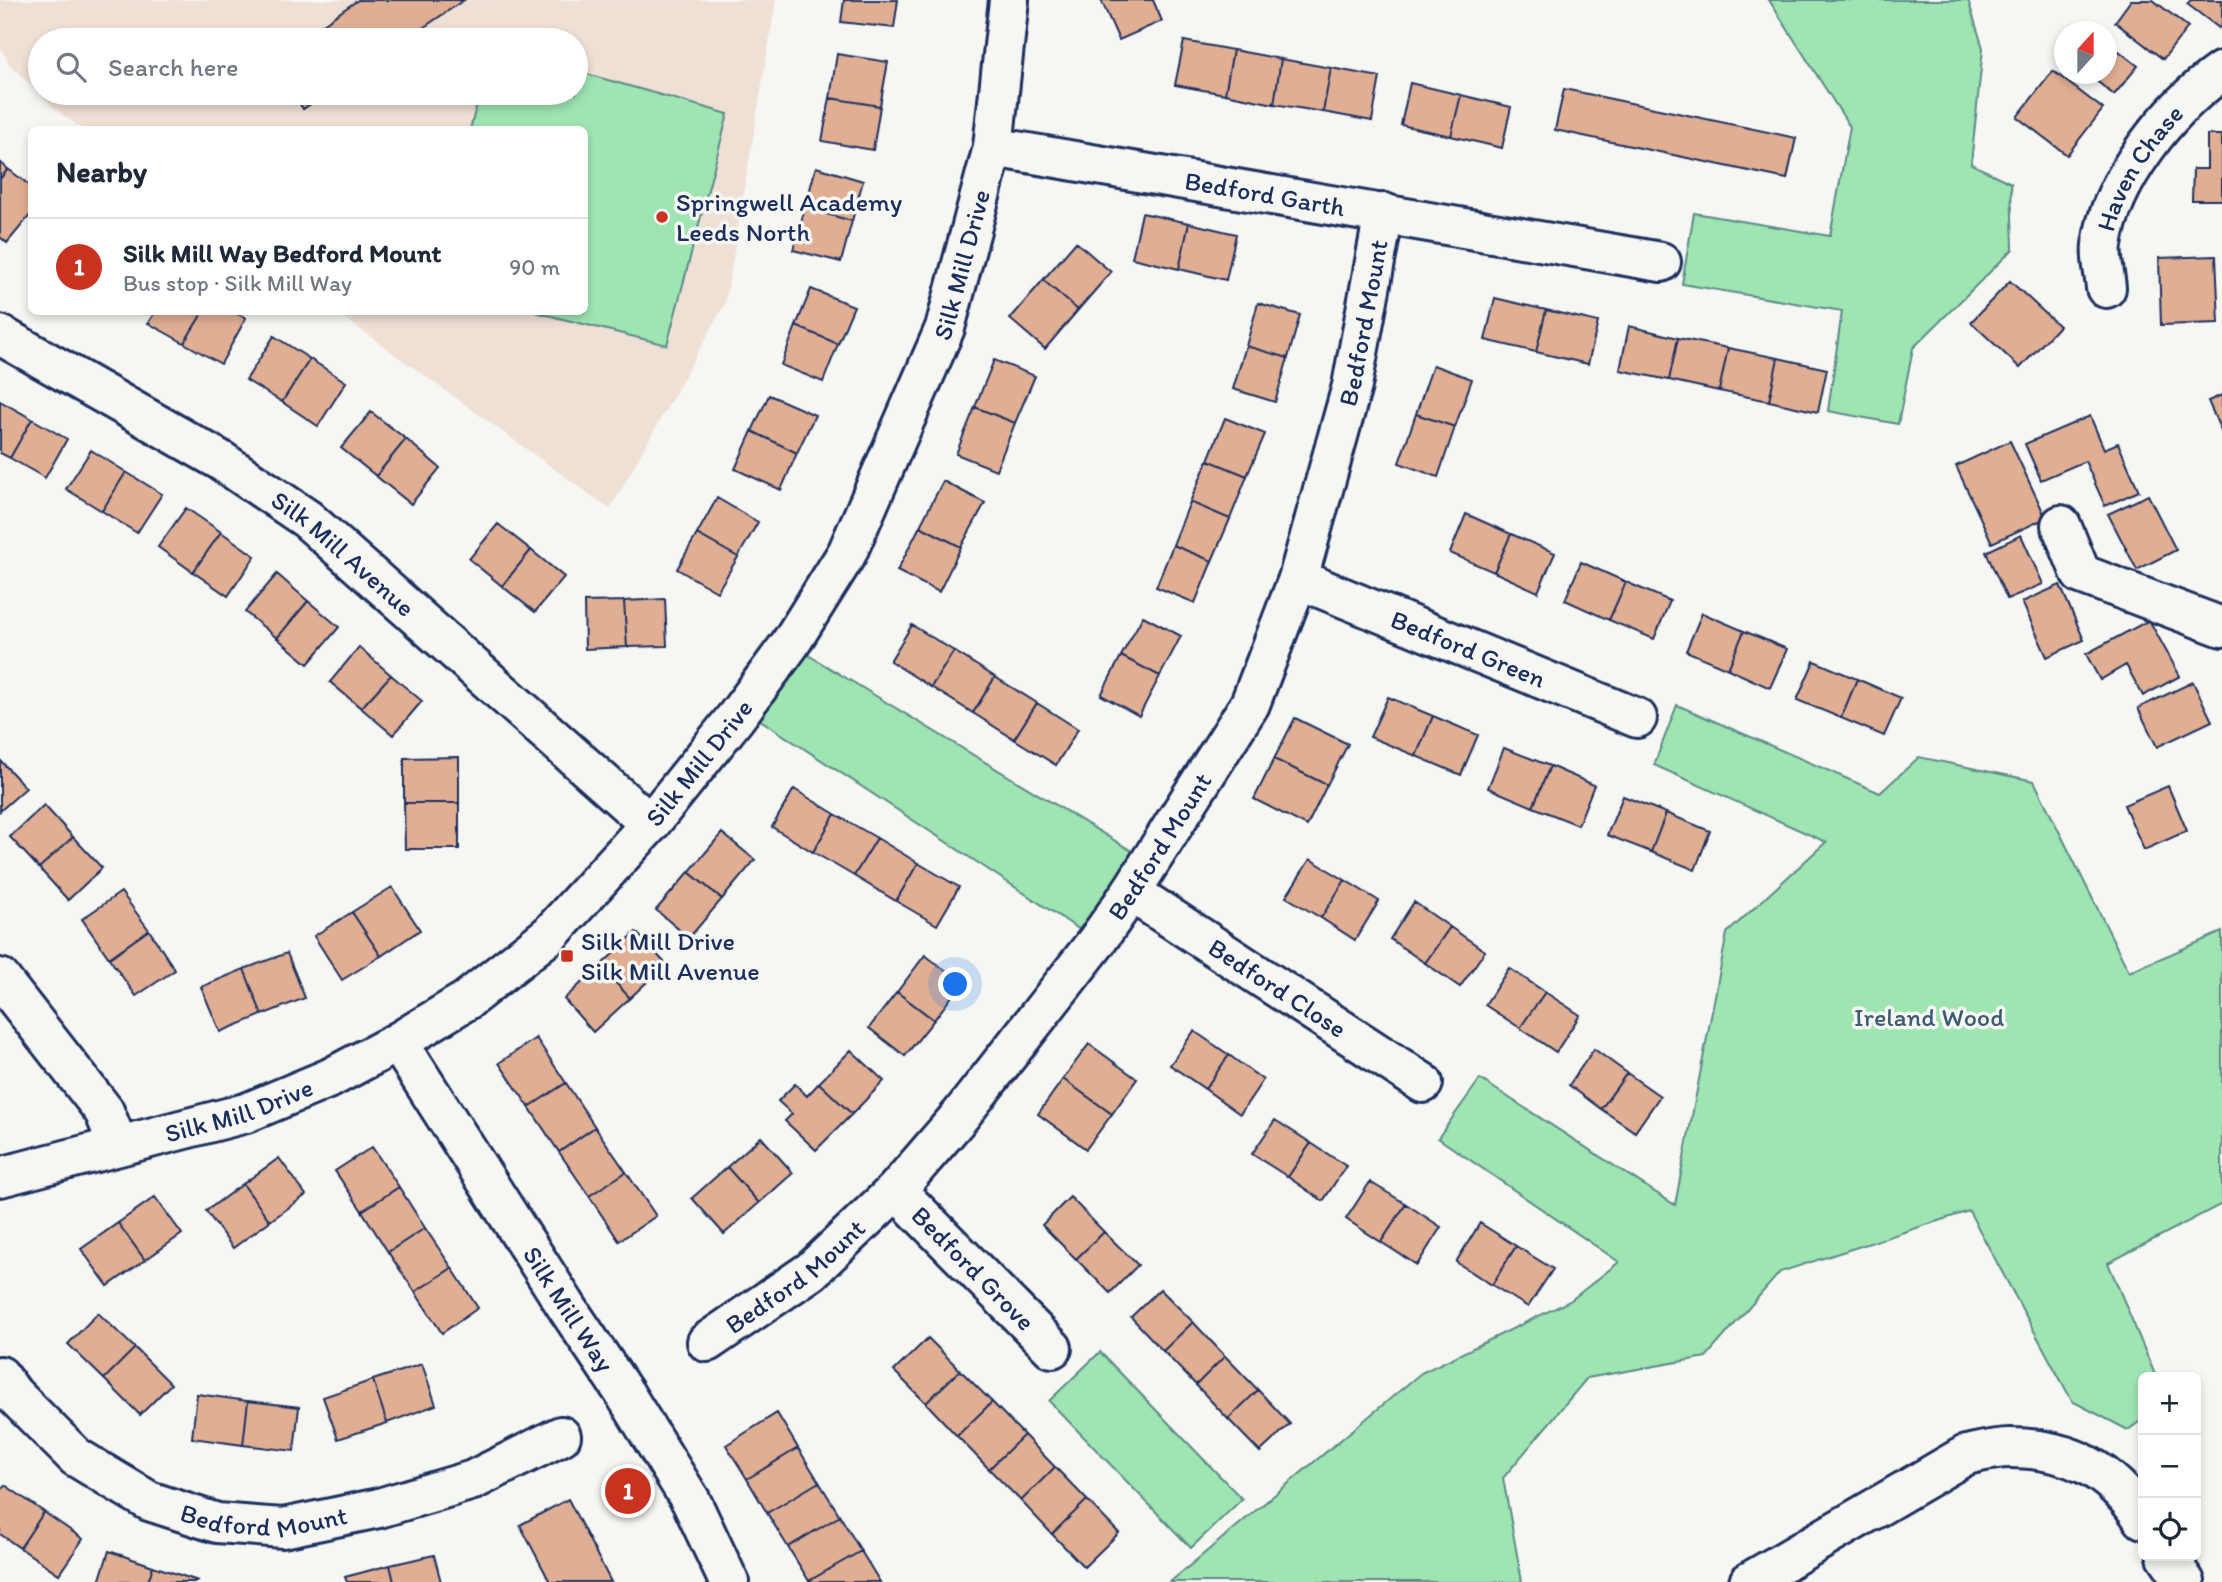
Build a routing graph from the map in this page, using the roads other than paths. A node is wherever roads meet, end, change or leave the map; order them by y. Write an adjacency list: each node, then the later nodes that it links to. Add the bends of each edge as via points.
1 (1009, 0): 3 (street, Silk Mill Drive)
2 (2222, 71): 6 (street, Haven Chase, via 2158,128 2124,182 2108,217 2102,248)
3 (993, 147): 4 (street, Bedford Garth); 12 (street, Silk Mill Drive, via 945,328 847,553 790,644)
4 (1384, 213): 5 (street, Bedford Garth); 9 (street, Bedford Mount, via 1352,386)
5 (1661, 262)
6 (2106, 288)
7 (0, 335): 12 (street, Silk Mill Avenue, via 220,460 307,519)
8 (2061, 525): 10 (street, via 2081,574)
9 (1298, 579): 11 (street, Bedford Green); 13 (street, Bedford Mount, via 1250,704)
10 (2222, 627)
11 (1637, 718)
12 (650, 824): 15 (street, Silk Mill Drive, via 549,934 467,1000)
13 (1131, 892): 16 (street, Bedford Close); 19 (street, Bedford Mount, via 1079,967)
14 (0, 978): 17 (street, via 104,1111)
15 (398, 1042): 17 (street, Silk Mill Drive, via 330,1078 246,1112); 26 (street, Silk Mill Way, via 625,1394 691,1502)
16 (1423, 1083)
17 (118, 1145): 18 (street, Silk Mill Drive)
18 (0, 1177)
19 (896, 1190): 20 (street, Bedford Mount, via 811,1270); 21 (street, Bedford Grove)
20 (706, 1342)
21 (1052, 1348)
22 (0, 1376): 23 (street, Bedford Mount, via 76,1457 149,1501 217,1523 283,1528 379,1508 473,1480)
23 (561, 1436)
24 (2138, 1511): 27 (street, via 2095,1469 2055,1451 2007,1448 1966,1455)
25 (2170, 1561): 28 (street)
26 (729, 1582)
27 (1749, 1582)
28 (2185, 1582)

